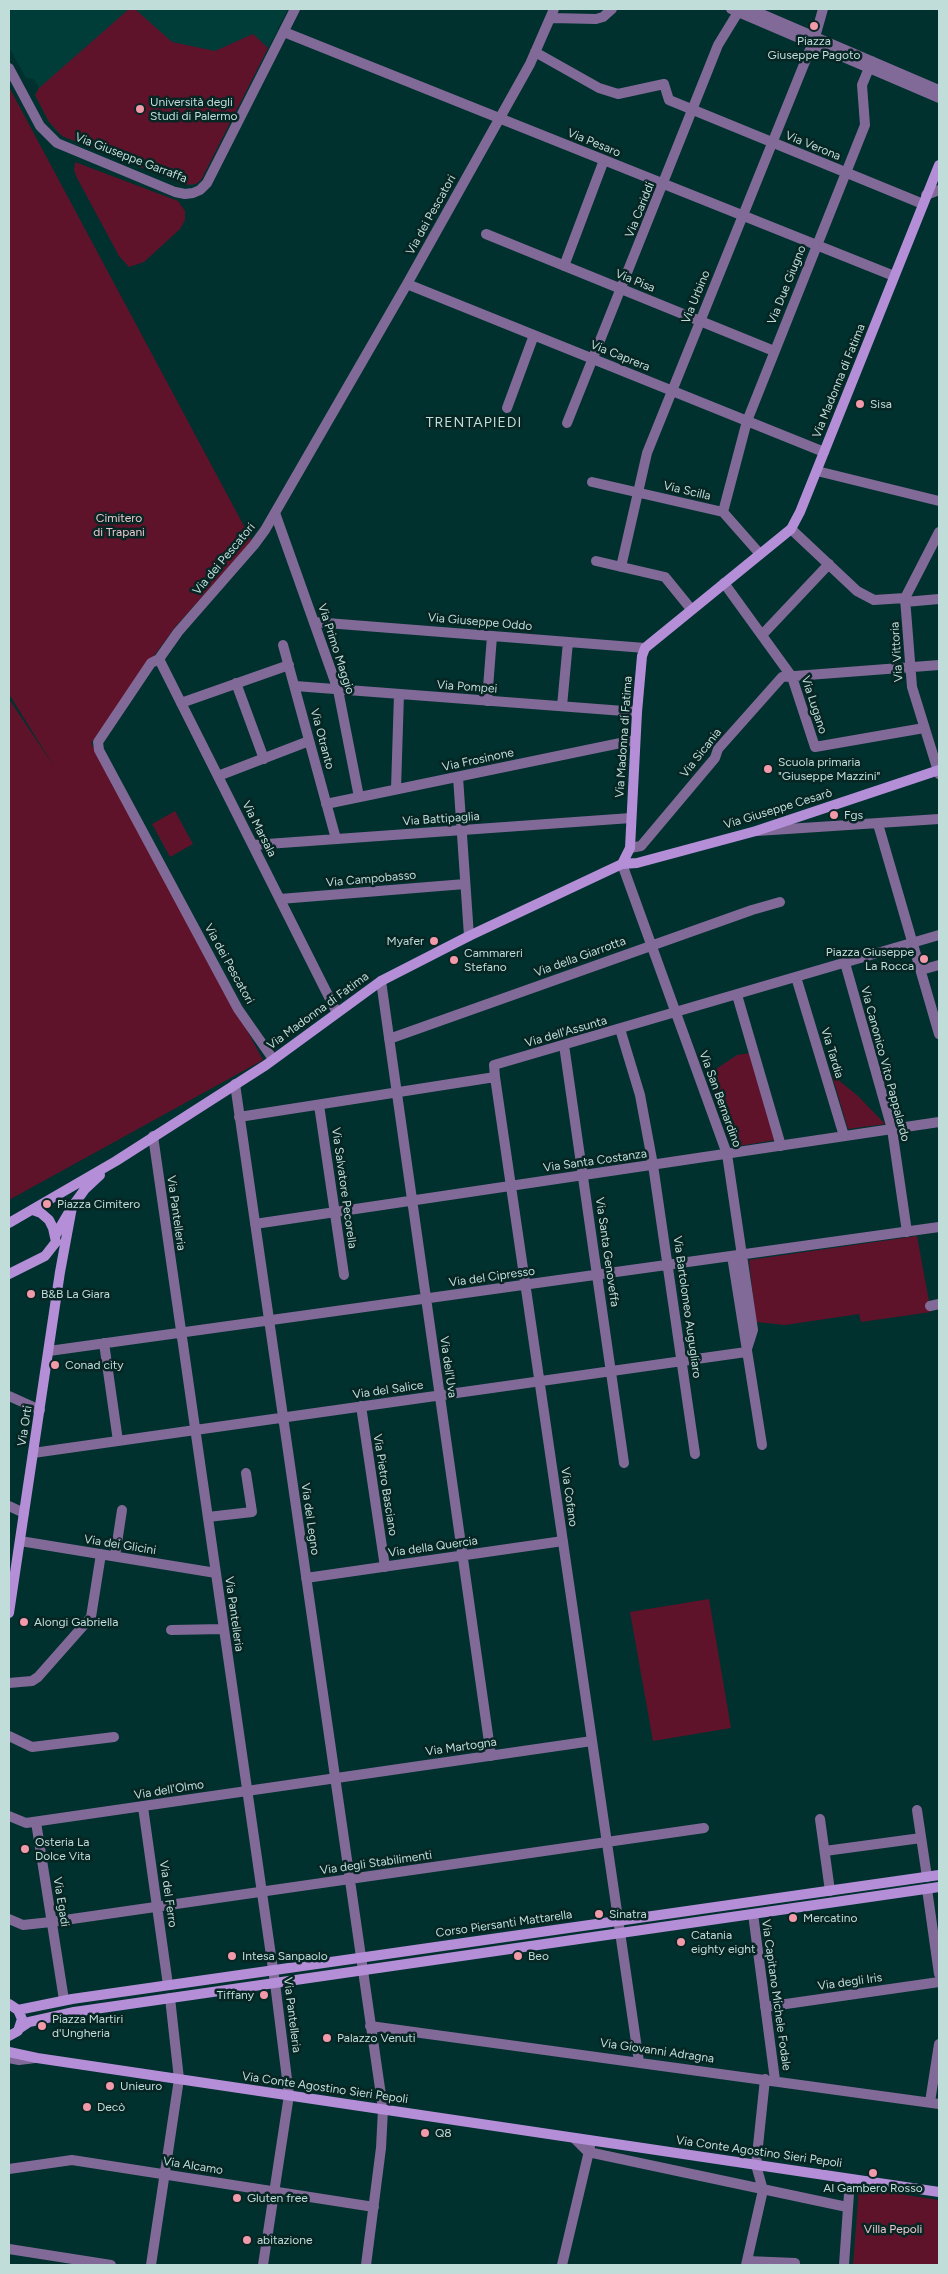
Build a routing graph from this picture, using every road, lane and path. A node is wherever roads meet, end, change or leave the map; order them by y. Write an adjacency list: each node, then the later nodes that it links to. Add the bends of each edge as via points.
1 (295, 9): 7 (street, Via Giuseppe Garraffa)
2 (612, 9): 6 (street, via 596,19)
3 (750, 9): 8 (street)
4 (823, 9): 8 (street, Via Urbino)
5 (736, 10): 8 (street); 14 (street, Via Cariddi, via 718,45)
6 (552, 13): 9 (street, Via dei Pescatori)
7 (284, 32): 11 (street, Via Giuseppe Garraffa, via 207,183 200,190 184,194 57,142 40,126); 15 (street, Via Pesaro)
8 (814, 40): 10 (street); 16 (street, Via Urbino)
9 (535, 52): 14 (street, Via Verona, via 599,88 618,94 664,84 669,100); 15 (street, Via dei Pescatori)
10 (871, 64): 12 (street); 13 (street); 19 (street, Via Due Giugno, via 862,85 865,125)
11 (9, 68)
12 (939, 90)
13 (939, 98)
14 (693, 110): 16 (street, Via Verona); 20 (street, Via Cariddi)
15 (499, 118): 17 (street, Via Pesaro); 28 (street, Via dei Pescatori)
16 (772, 142): 19 (street, Via Verona); 23 (street, Via Urbino)
17 (604, 160): 20 (street, Via Pesaro); 26 (street)
18 (939, 165): 22 (main road, Via Madonna di Fatima)
19 (846, 173): 22 (street, Via Verona); 25 (street, Via Due Giugno)
20 (664, 184): 23 (street, Via Pesaro); 29 (street, Via Cariddi)
21 (939, 190): 22 (street)
22 (924, 200): 27 (main road, Via Madonna di Fatima)
23 (742, 216): 25 (street, Via Pesaro); 30 (street, Via Urbino)
24 (486, 234): 26 (street, Via Pisa)
25 (817, 245): 27 (street, Via Pesaro); 32 (street, Via Due Giugno)
26 (564, 266): 29 (street, Via Pisa)
27 (894, 276): 38 (main road, Via Madonna di Fatima)
28 (407, 284): 31 (street, Via Caprera); 44 (street, Via dei Pescatori)
29 (621, 289): 30 (street, Via Pisa); 33 (street, Via Cariddi)
30 (700, 321): 32 (street, Via Pisa); 34 (street, Via Urbino)
31 (534, 335): 33 (street, Via Caprera); 35 (street)
32 (774, 351): 36 (street, Via Due Giugno)
33 (593, 359): 34 (street, Via Caprera); 37 (street, Via Cariddi)
34 (672, 390): 36 (street, Via Caprera); 41 (street, Via Urbino, via 647,453)
35 (507, 408)
36 (747, 421): 38 (street, Via Caprera); 43 (street, Via Due Giugno)
37 (567, 423)
38 (824, 452): 39 (main road, Via Madonna di Fatima)
39 (817, 471): 42 (street); 45 (main road, Via Madonna di Fatima)
40 (592, 482): 41 (street, Via Scilla)
41 (638, 493): 43 (street, Via Scilla); 50 (street, Via Urbino)
42 (939, 501)
43 (723, 512): 47 (street, Via Scilla)
44 (275, 513): 55 (street, Via Primo Maggio); 61 (street, Via dei Pescatori, via 254,545 178,632)
45 (791, 529): 47 (main road, Via Madonna di Fatima); 49 (street)
46 (939, 532): 53 (street)
47 (760, 554): 51 (main road, Via Madonna di Fatima)
48 (596, 561): 50 (street)
49 (828, 564): 53 (street, via 857,591 874,600); 56 (street)
50 (622, 567): 54 (street, via 665,577)
51 (724, 583): 54 (main road, Via Madonna di Fatima); 56 (street, Via Lugano)
52 (939, 599): 53 (street)
53 (905, 600): 64 (street, Via Vittoria)
54 (692, 610): 60 (main road, Via Madonna di Fatima)
55 (314, 622): 57 (street, Via Giuseppe Oddo); 68 (street, Via Primo Maggio)
56 (762, 635): 65 (street, Via Lugano)
57 (492, 636): 58 (street, Via Giuseppe Oddo); 70 (street)
58 (568, 642): 60 (street, Via Giuseppe Oddo); 72 (street)
59 (283, 645): 62 (street, Via Otranto)
60 (645, 648): 73 (main road, Via Madonna di Fatima)
61 (159, 659): 71 (street, Via Marsala); 112 (street, Via dei Pescatori, via 151,663 101,735 99,750 238,1009)
62 (289, 665): 66 (street); 67 (street, Via Otranto)
63 (939, 665): 64 (street)
64 (910, 668): 65 (street); 74 (street, Via Vittoria)
65 (792, 677): 74 (street, Via Lugano, via 815,747); 91 (street, Via Sicania, via 782,677 718,749 641,846)
66 (236, 684): 71 (street); 77 (street)
67 (294, 686): 68 (street, Via Pompei); 76 (street, Via Otranto)
68 (338, 690): 69 (street, Via Pompei); 82 (street, Via Primo Maggio)
69 (399, 694): 70 (street, Via Pompei); 81 (street)
70 (487, 701): 72 (street, Via Pompei)
71 (181, 703): 79 (street, Via Marsala)
72 (562, 706): 73 (street, Via Pompei)
73 (637, 712): 75 (main road, Via Madonna di Fatima)
74 (924, 728): 78 (street, Via Vittoria)
75 (635, 740): 80 (street, Via Frosinone); 84 (main road, Via Madonna di Fatima)
76 (309, 741): 77 (street); 83 (street, Via Otranto)
77 (264, 759): 79 (street)
78 (939, 771): 88 (main road, Via Giuseppe Cesarò)
79 (218, 776): 90 (street, Via Marsala)
80 (458, 777): 81 (street, Via Frosinone); 87 (street)
81 (396, 789): 82 (street, Via Frosinone)
82 (359, 797): 83 (street, Via Frosinone)
83 (326, 804): 89 (street, Via Otranto)
84 (632, 818): 87 (street, Via Battipaglia); 91 (main road, Via Madonna di Fatima)
85 (939, 819): 86 (street)
86 (878, 824): 88 (street); 98 (street)
87 (462, 830): 89 (street, Via Battipaglia); 93 (street)
88 (756, 831): 92 (main road, Via Giuseppe Cesarò, via 637,863)
89 (336, 840): 90 (street, Via Battipaglia)
90 (253, 846): 94 (street, Via Marsala)
91 (630, 848): 92 (main road, Via Madonna di Fatima)
92 (622, 864): 96 (main road, Via Madonna di Fatima); 99 (street, Via San Bernardino)
93 (465, 884): 94 (street, Via Campobasso); 96 (street)
94 (280, 899): 106 (street, Via Marsala)
95 (780, 902): 99 (street, Via della Giarrotta)
96 (469, 936): 104 (main road, Via Madonna di Fatima)
97 (939, 936): 98 (street, Via dell'Assunta)
98 (909, 942): 100 (street, Via dell'Assunta); 102 (street)
99 (651, 945): 107 (street, Via San Bernardino); 110 (street, Via della Giarrotta)
100 (845, 963): 103 (street, Via dell'Assunta); 119 (street, Via Canonico Vito Pappalardo)
101 (939, 965): 102 (street)
102 (922, 973): 109 (street)
103 (796, 977): 105 (street, Via dell'Assunta); 121 (street, Via Tardia)
104 (381, 981): 106 (main road, Via Madonna di Fatima); 110 (street, Via dell'Uva)
105 (737, 994): 107 (street, Via dell'Assunta); 122 (street)
106 (336, 1012): 112 (main road, Via Madonna di Fatima)
107 (675, 1013): 108 (street, Via dell'Assunta); 123 (street, Via San Bernardino)
108 (620, 1029): 111 (street, Via dell'Assunta); 125 (street, Via Bartolomeo Augugliaro, via 640,1095)
109 (939, 1034)
110 (389, 1039): 115 (street, Via dell'Uva)
111 (564, 1045): 113 (street, Via dell'Assunta, via 494,1065); 126 (street, Via Santa Genoveffa)
112 (273, 1059): 114 (main road, Via Madonna di Fatima)
113 (495, 1077): 115 (street); 127 (street, Via Cofano)
114 (234, 1084): 117 (street, Via del Legno); 120 (main road, Via Madonna di Fatima)
115 (397, 1093): 116 (street); 128 (street, Via dell'Uva)
116 (319, 1105): 117 (street); 131 (street, Via Salvatore Pecorella)
117 (239, 1117): 133 (street, Via del Legno)
118 (939, 1122): 119 (street, Via Santa Costanza)
119 (892, 1129): 121 (street, Via Santa Costanza); 135 (street, Via Canonico Vito Pappalardo)
120 (153, 1136): 124 (main road, Via Madonna di Fatima); 146 (street, Via Pantelleria)
121 (844, 1136): 122 (street, Via Santa Costanza)
122 (782, 1146): 123 (street, Via Santa Costanza)
123 (727, 1154): 125 (street, Via Santa Costanza); 137 (street, Via San Bernardino)
124 (116, 1161): 129 (main road, via 85,1189); 130 (main road)
125 (653, 1165): 126 (street, Via Santa Costanza); 138 (street, Via Bartolomeo Augugliaro)
126 (583, 1175): 127 (street, Via Santa Costanza); 142 (street, Via Santa Genoveffa)
127 (511, 1186): 128 (street, Via Santa Costanza); 143 (street, Via Cofano)
128 (412, 1200): 131 (street, Via Santa Costanza); 144 (street, Via dell'Uva)
129 (72, 1207): 136 (main road); 139 (main road)
130 (32, 1210): 132 (main road); 136 (main road, via 49,1220)
131 (335, 1212): 133 (street, Via Santa Costanza); 141 (street, Via Salvatore Pecorella)
132 (9, 1222)
133 (255, 1224): 145 (street, Via del Legno)
134 (939, 1227): 135 (street, Via del Cipresso)
135 (907, 1232): 137 (street, Via del Cipresso)
136 (55, 1239): 139 (main road); 140 (main road, via 45,1256)
137 (737, 1255): 138 (street, Via del Cipresso); 149 (street, Via San Bernardino, via 753,1330)
138 (668, 1265): 142 (street, Via del Cipresso); 150 (street, Via Bartolomeo Augugliaro)
139 (60, 1272): 148 (main road, Via Orti)
140 (10, 1275)
141 (344, 1275)
142 (597, 1275): 143 (street, Via del Cipresso); 151 (street, Via Santa Genoveffa)
143 (526, 1285): 144 (street, Via del Cipresso); 152 (street, Via Cofano)
144 (426, 1298): 145 (street, Via del Cipresso); 153 (street, Via dell'Uva)
145 (268, 1320): 146 (street, Via del Cipresso); 157 (street, Via del Legno)
146 (181, 1332): 147 (street, Via del Cipresso); 158 (street, Via Pantelleria)
147 (104, 1343): 148 (street, Via del Cipresso); 159 (street)
148 (49, 1351): 156 (main road, Via Orti)
149 (746, 1352): 150 (street, Via del Salice); 160 (street, Via San Bernardino)
150 (682, 1361): 151 (street, Via del Salice); 162 (street, Via Bartolomeo Augugliaro)
151 (611, 1371): 152 (street, Via del Salice); 163 (street, Via Santa Genoveffa)
152 (540, 1381): 153 (street, Via del Salice); 170 (street, Via Cofano)
153 (440, 1395): 155 (street, Via del Salice); 173 (street, Via dell'Uva)
154 (9, 1396): 156 (street)
155 (361, 1406): 157 (street, Via del Salice); 174 (street, Via Pietro Basciano)
156 (40, 1410): 161 (main road, Via Orti)
157 (282, 1418): 158 (street, Via del Salice); 176 (street, Via del Legno)
158 (195, 1430): 159 (street, Via del Salice); 168 (street, Via Pantelleria)
159 (118, 1441): 161 (street, Via del Salice)
160 (762, 1445)
161 (34, 1453): 167 (main road, Via Orti)
162 (695, 1454)
163 (624, 1463)
164 (246, 1473): 168 (street, via 252,1512)
165 (9, 1506): 167 (street)
166 (122, 1510): 172 (street)
167 (24, 1513): 169 (main road, Via Orti)
168 (208, 1517): 175 (street, Via Pantelleria)
169 (20, 1541): 171 (street, Via dei Glicini); 177 (main road, Via Orti)
170 (563, 1542): 173 (street, Via della Quercia); 183 (street, Via Cofano)
171 (101, 1554): 172 (street, Via dei Glicini); 180 (street, via 91,1617 38,1677 32,1681)
172 (115, 1556): 175 (street, Via dei Glicini)
173 (462, 1556): 174 (street, Via della Quercia); 184 (street, Via dell'Uva)
174 (385, 1567): 176 (street, Via della Quercia)
175 (216, 1573): 178 (street, Via Pantelleria)
176 (306, 1578): 185 (street, Via del Legno)
177 (9, 1613)
178 (224, 1629): 179 (street); 186 (street, Via Pantelleria)
179 (171, 1630)
180 (9, 1683)
181 (9, 1736): 182 (street, via 32,1747)
182 (114, 1737)
183 (592, 1741): 184 (street, Via Martogna); 194 (street, Via Cofano)
184 (491, 1756): 185 (street, Via Martogna)
185 (334, 1778): 186 (street, Via dell'Olmo); 198 (street, Via del Legno)
186 (247, 1790): 187 (street, Via dell'Olmo); 202 (street, Via Pantelleria)
187 (143, 1807): 191 (street, Via dell'Olmo); 203 (street, Via del Ferro)
188 (917, 1810): 193 (street)
189 (9, 1816): 191 (street, Via dell'Olmo, via 26,1823)
190 (820, 1819): 195 (street)
191 (36, 1822): 207 (street, Via Egadi)
192 (704, 1828): 194 (street, Via degli Stabilimenti)
193 (921, 1838): 195 (street); 197 (street)
194 (607, 1842): 198 (street, Via degli Stabilimenti); 206 (street, Via Cofano)
195 (825, 1851): 201 (street)
196 (939, 1875): 197 (main road, Corso Piersanti Mattarella)
197 (927, 1877): 201 (main road, Corso Piersanti Mattarella)
198 (349, 1879): 202 (street, Via degli Stabilimenti); 211 (street, Via del Legno)
199 (939, 1887): 200 (main road, Corso Piersanti Mattarella)
200 (927, 1889): 204 (main road, Corso Piersanti Mattarella); 214 (street)
201 (830, 1890): 206 (main road, Corso Piersanti Mattarella)
202 (262, 1892): 203 (street, Via degli Stabilimenti); 212 (street, Via Pantelleria)
203 (157, 1906): 207 (street, Via degli Stabilimenti); 217 (street, Via del Ferro)
204 (752, 1914): 210 (main road, Corso Piersanti Mattarella); 221 (street, Via Capitano Michele Fodale)
205 (9, 1919): 208 (street)
206 (618, 1921): 210 (street, Via Cofano); 211 (main road, Corso Piersanti Mattarella)
207 (52, 1922): 208 (street, Via degli Stabilimenti); 219 (street, Via Egadi, via 61,1985)
208 (24, 1925): 209 (street, Via degli Stabilimenti)
209 (9, 1927)
210 (620, 1933): 213 (main road, Corso Piersanti Mattarella); 229 (street, Via Cofano)
211 (360, 1957): 212 (main road, Corso Piersanti Mattarella); 213 (street, Via del Legno)
212 (273, 1970): 215 (street, Via Pantelleria); 217 (main road, Corso Piersanti Mattarella)
213 (362, 1970): 215 (main road, Corso Piersanti Mattarella); 222 (street, Via del Legno)
214 (939, 1974)
215 (275, 1982): 218 (main road, Corso Piersanti Mattarella); 232 (street, Via Pantelleria)
216 (939, 1982): 221 (street, Via degli Iris)
217 (168, 1985): 219 (main road, Corso Piersanti Mattarella)
218 (170, 1998): 223 (main road, Corso Piersanti Mattarella, via 74,2012 29,2022); 230 (street)
219 (68, 1999): 220 (main road, Corso Piersanti Mattarella)
220 (11, 2005): 223 (main road, via 22,2018)
221 (765, 2008): 231 (street, Via Capitano Michele Fodale)
222 (370, 2026): 229 (street, Via Giovanni Adragna); 234 (street, Via del Legno)
223 (15, 2032): 226 (main road)
224 (9, 2043): 226 (main road)
225 (939, 2044): 233 (street)
226 (17, 2054): 228 (main road, Via Conte Agostino Sieri Pepoli)
227 (9, 2058): 228 (street)
228 (37, 2058): 230 (main road, Via Conte Agostino Sieri Pepoli)
229 (638, 2062): 231 (street, Via Giovanni Adragna)
230 (179, 2079): 232 (main road, Via Conte Agostino Sieri Pepoli); 242 (street)
231 (770, 2079): 233 (street, Via Giovanni Adragna, via 780,2083); 239 (street, Via Capitano Michele Fodale)
232 (289, 2095): 234 (main road, Via Conte Agostino Sieri Pepoli); 245 (street, Via Pantelleria)
233 (935, 2103)
234 (383, 2109): 235 (main road, Via Conte Agostino Sieri Pepoli); 247 (street, Via del Legno)
235 (574, 2138): 236 (main road, Via Conte Agostino Sieri Pepoli); 238 (street)
236 (591, 2140): 237 (main road, Via Conte Agostino Sieri Pepoli); 238 (street)
237 (659, 2150): 239 (main road, Via Conte Agostino Sieri Pepoli); 240 (street)
238 (588, 2152): 240 (street); 257 (street)
239 (756, 2164): 243 (main road, Via Conte Agostino Sieri Pepoli); 244 (street)
240 (655, 2167): 244 (street)
241 (9, 2169): 242 (street, Via Alcamo, via 72,2160)
242 (165, 2174): 245 (street, Via Alcamo); 254 (street)
243 (850, 2179): 246 (main road, Via Conte Agostino Sieri Pepoli); 248 (street)
244 (763, 2190): 248 (street); 251 (street)
245 (274, 2192): 247 (street, Via Alcamo); 255 (street, Via Pantelleria)
246 (939, 2192)
247 (374, 2207): 256 (street, Via del Legno)
248 (847, 2207): 258 (street)
249 (9, 2250): 250 (street)
250 (77, 2263): 253 (street)
251 (746, 2263): 252 (street)
252 (795, 2264)
253 (112, 2265)
254 (151, 2265)
255 (263, 2265)
256 (366, 2265)
257 (562, 2265)
258 (844, 2265)

